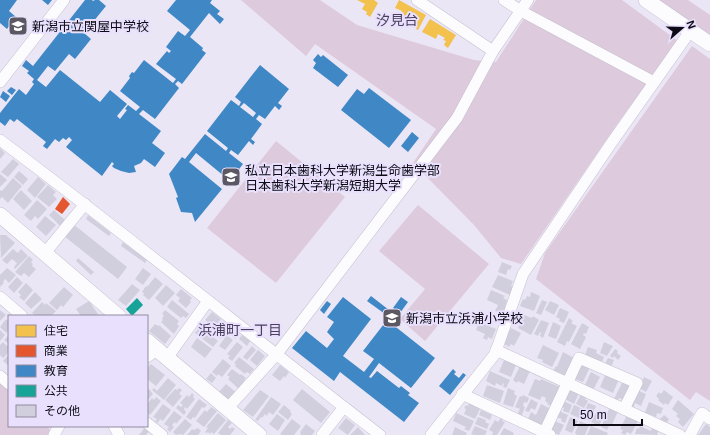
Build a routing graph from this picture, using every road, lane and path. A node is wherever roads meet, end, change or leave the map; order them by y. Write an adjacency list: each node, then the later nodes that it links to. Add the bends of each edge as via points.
1 (64, 0): 10 (street)
2 (417, 0): 9 (street)
3 (504, 0): 6 (street)
4 (528, 0): 6 (street)
5 (646, 0): 7 (street)
6 (521, 10): 9 (street); 11 (street)
7 (691, 30): 8 (street); 11 (street)
8 (710, 44)
9 (493, 51): 22 (street, via 457,118)
10 (0, 82)
11 (654, 82): 20 (street, via 522,274)
12 (0, 140): 13 (street)
13 (85, 204): 15 (street); 17 (street)
14 (1, 219): 15 (street)
15 (45, 253): 19 (street)
16 (0, 297): 18 (street)
17 (208, 301): 21 (street); 22 (street)
18 (21, 315)
19 (117, 315)
20 (496, 350): 25 (street); 26 (street)
21 (154, 352): 28 (street)
22 (276, 355): 27 (street); 28 (street)
23 (0, 376): 24 (street)
24 (8, 383)
25 (567, 383): 29 (street); 29 (street, via 579,358 636,383); 33 (street)
26 (462, 394): 33 (street); 37 (street)
27 (344, 407): 35 (street); 36 (street)
28 (227, 409): 32 (street)
29 (624, 410): 38 (street)
30 (710, 419): 39 (street, via 702,413)
31 (148, 424): 34 (street)
32 (255, 434)
33 (546, 434)
34 (162, 435)
35 (322, 435)
36 (380, 435)
37 (431, 435)
38 (680, 435)
39 (690, 435)

